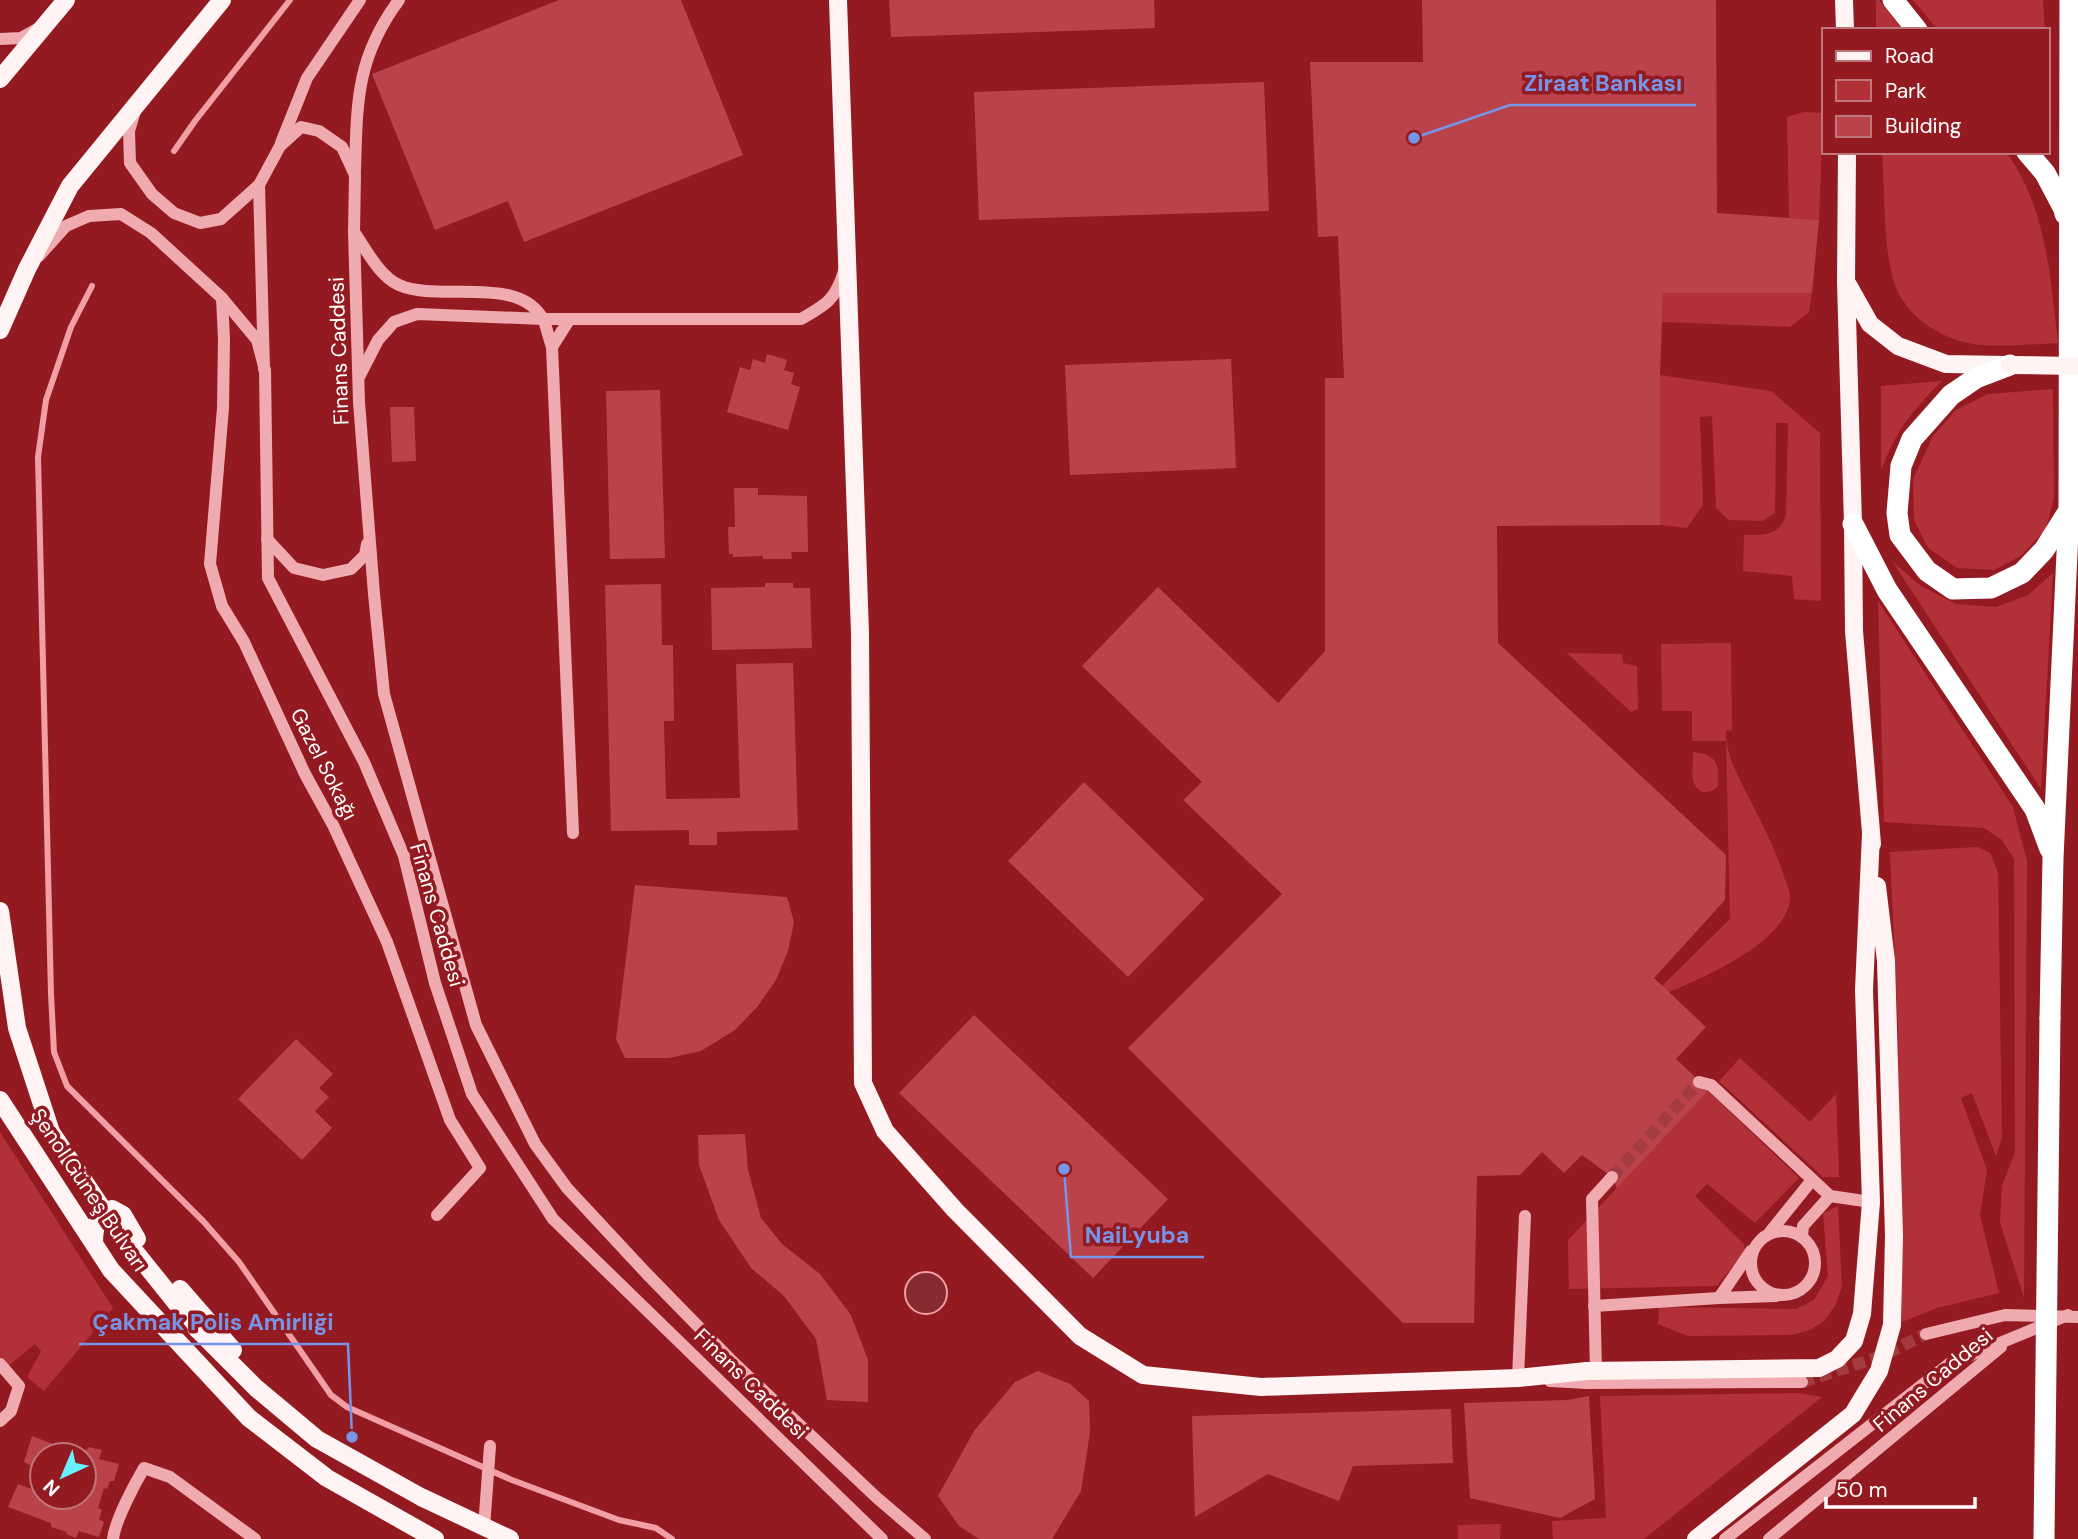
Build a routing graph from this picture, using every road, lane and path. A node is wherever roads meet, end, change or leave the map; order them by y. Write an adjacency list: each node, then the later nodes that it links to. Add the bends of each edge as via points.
1 (66, 0): 9 (main road)
2 (222, 0): 14 (main road)
3 (360, 0): 15 (street, via 307,78)
4 (399, 0): 18 (street, via 369,51 357,101)
5 (838, 0): 22 (main road)
6 (1844, 0): 10 (main road)
7 (1893, 0): 11 (highway)
8 (2070, 0): 21 (highway)
9 (42, 26): 12 (street, via 21,38); 13 (main road)
10 (1845, 28)
11 (1915, 28)
12 (0, 39)
13 (0, 79)
14 (136, 106): 19 (street, via 129,131 130,163 152,194 174,213 200,223 221,219); 23 (main road, via 70,186)
15 (280, 146): 18 (street, via 301,127 319,131 342,147); 19 (street)
16 (1847, 154): 24 (main road)
17 (2028, 154): 21 (highway, via 2045,173 2064,209)
18 (355, 175): 20 (street)
19 (259, 185): 33 (street)
20 (354, 232): 27 (street, via 377,266 397,284 424,291 496,293 523,300); 34 (street, Finans Caddesi)
21 (2068, 244): 35 (highway)
22 (847, 260): 28 (street, via 838,291 802,319); 64 (main road, via 860,633 863,1083 885,1130 955,1210 1080,1336 1143,1375 1261,1387)
23 (27, 269): 25 (street, Finans Caddesi, via 66,226 89,216 121,214 151,233); 29 (main road)
24 (1846, 282): 31 (main road, via 1870,324 1898,346 1946,364); 36 (main road)
25 (222, 298): 33 (street, Finans Caddesi, via 257,341); 50 (street, Gazel Sokağı, via 223,408 210,564 222,606 244,642 387,942 450,1120 480,1168)
26 (527, 318): 27 (street); 30 (street); 34 (street, via 417,314 394,322 378,340)
27 (543, 319): 28 (street); 30 (street)
28 (569, 320): 30 (street)
29 (0, 330)
30 (551, 347): 39 (street)
31 (2010, 365): 32 (main road, bridge); 35 (highway, via 1976,378 1951,395 1912,439 1901,466 1900,535 1927,571 1954,589 1991,589 2022,573 2044,550)
32 (2078, 366)
33 (264, 369): 38 (street, Finans Caddesi)
34 (359, 377): 37 (street, Finans Caddesi)
35 (2069, 510): 41 (highway)
36 (1853, 524): 40 (main road, via 1854,631); 41 (highway, via 1887,590 2035,809)
37 (369, 533): 38 (street, via 365,555 351,569 323,575 294,568); 74 (street, Finans Caddesi, via 384,694 406,776 476,1025 535,1144 567,1188 730,1359)
38 (267, 539): 73 (street, Finans Caddesi, via 268,579 364,762 404,856 435,983 472,1094 553,1219)
39 (573, 833)
40 (1871, 834): 48 (main road, via 1864,990); 75 (main road, via 1886,961 1892,1325 1879,1371 1853,1414)
41 (2053, 858): 78 (highway, bridge)
42 (0, 911): 49 (main road, Şenol Güneş Bulvarı, via 17,1028 51,1132)
43 (1699, 1082): 46 (street, via 1711,1086)
44 (0, 1100): 54 (main road, Şenol Güneş Bulvarı)
45 (1612, 1177): 58 (street, via 1592,1199)
46 (1812, 1180): 47 (street); 52 (street)
47 (1830, 1196): 48 (street); 53 (street, via 1803,1226)
48 (1871, 1202): 63 (main road, via 1862,1314 1854,1341 1837,1359 1819,1368)
49 (105, 1211): 54 (main road, via 95,1225); 68 (main road, via 112,1209 122,1215 231,1347 256,1388 317,1438)
50 (437, 1215)
51 (1525, 1216): 64 (street)
52 (1770, 1232): 53 (street, via 1793,1231); 55 (street)
53 (1802, 1237): 56 (street, via 1814,1254 1814,1274 1801,1290)
54 (93, 1244): 71 (main road, Şenol Güneş Bulvarı, via 111,1270 249,1418 327,1478)
55 (1753, 1247): 56 (street, via 1755,1280 1763,1289); 57 (street)
56 (1782, 1295): 57 (street)
57 (1719, 1298): 58 (street)
58 (1594, 1306): 63 (street)
59 (2073, 1316): 60 (street, via 2005,1315); 61 (street)
60 (1926, 1334)
61 (2011, 1339): 76 (street, Finans Caddesi, via 1950,1363); 77 (street, Finans Caddesi)
62 (0, 1364): 66 (street, via 19,1386 11,1410)
63 (1595, 1371): 64 (main road)
64 (1518, 1378): 65 (street, via 1587,1383)
65 (1802, 1382)
66 (0, 1421)
67 (490, 1446): 68 (street)
68 (484, 1528): 72 (main road)
69 (113, 1539): 70 (street, via 130,1491 144,1468 170,1477)
70 (255, 1539)
71 (435, 1539)
72 (510, 1539)
73 (882, 1539)
74 (925, 1539)
75 (1696, 1539)
76 (1725, 1539)
77 (1769, 1539)
78 (2045, 1539)

